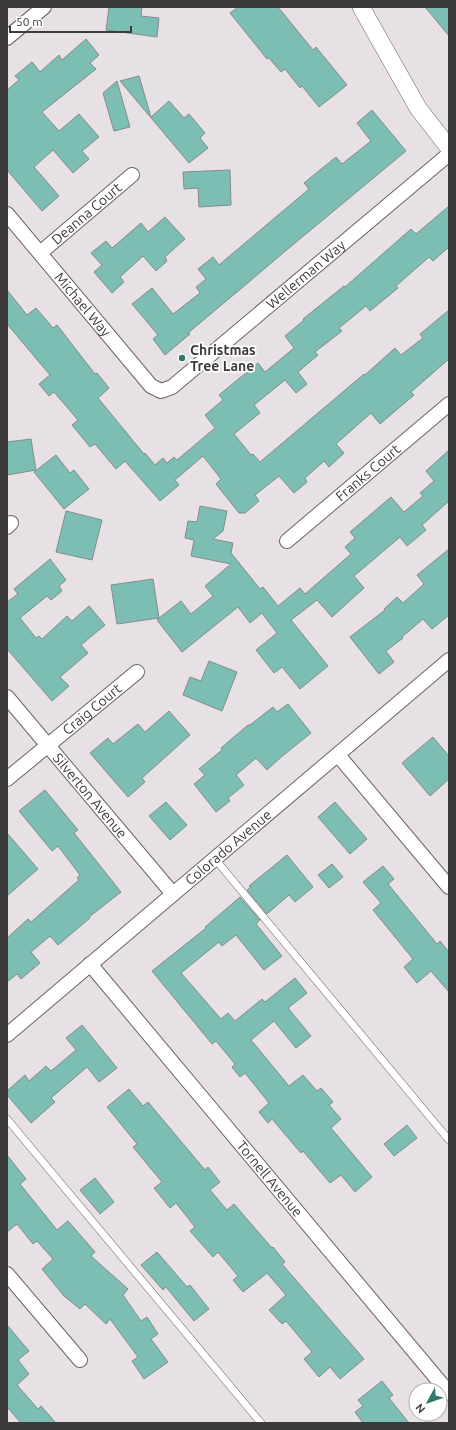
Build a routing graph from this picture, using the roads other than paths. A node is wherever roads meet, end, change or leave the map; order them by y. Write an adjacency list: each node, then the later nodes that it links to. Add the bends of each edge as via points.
1 (44, 7): 3 (street)
2 (361, 7): 4 (street, via 418,108)
3 (7, 38)
4 (449, 148)
5 (449, 154): 9 (street, Wellerman Way, via 172,387)
6 (132, 175): 8 (street, Deanna Court)
7 (7, 214): 8 (street, Michael Way)
8 (40, 253): 9 (street, Michael Way, via 151,386)
9 (161, 391)
10 (449, 404): 11 (street, Franks Court)
11 (287, 541)
12 (449, 660): 16 (street, Colorado Avenue)
13 (137, 672): 15 (street, Craig Court)
14 (7, 697): 15 (street, Silverton Avenue)
15 (48, 746): 17 (street, Craig Court); 20 (street, Silverton Avenue)
16 (338, 755): 18 (street, Colorado Avenue); 19 (street)
17 (7, 779)
18 (215, 859): 20 (street, Colorado Avenue); 24 (lane)
19 (449, 887)
20 (173, 894): 21 (street, Colorado Avenue)
21 (90, 964): 22 (street, Colorado Avenue); 27 (street, Tornell Avenue)
22 (7, 1035)
23 (7, 1120): 28 (lane)
24 (449, 1140)
25 (7, 1274): 26 (street)
26 (80, 1360)
27 (449, 1393)
28 (261, 1423)

